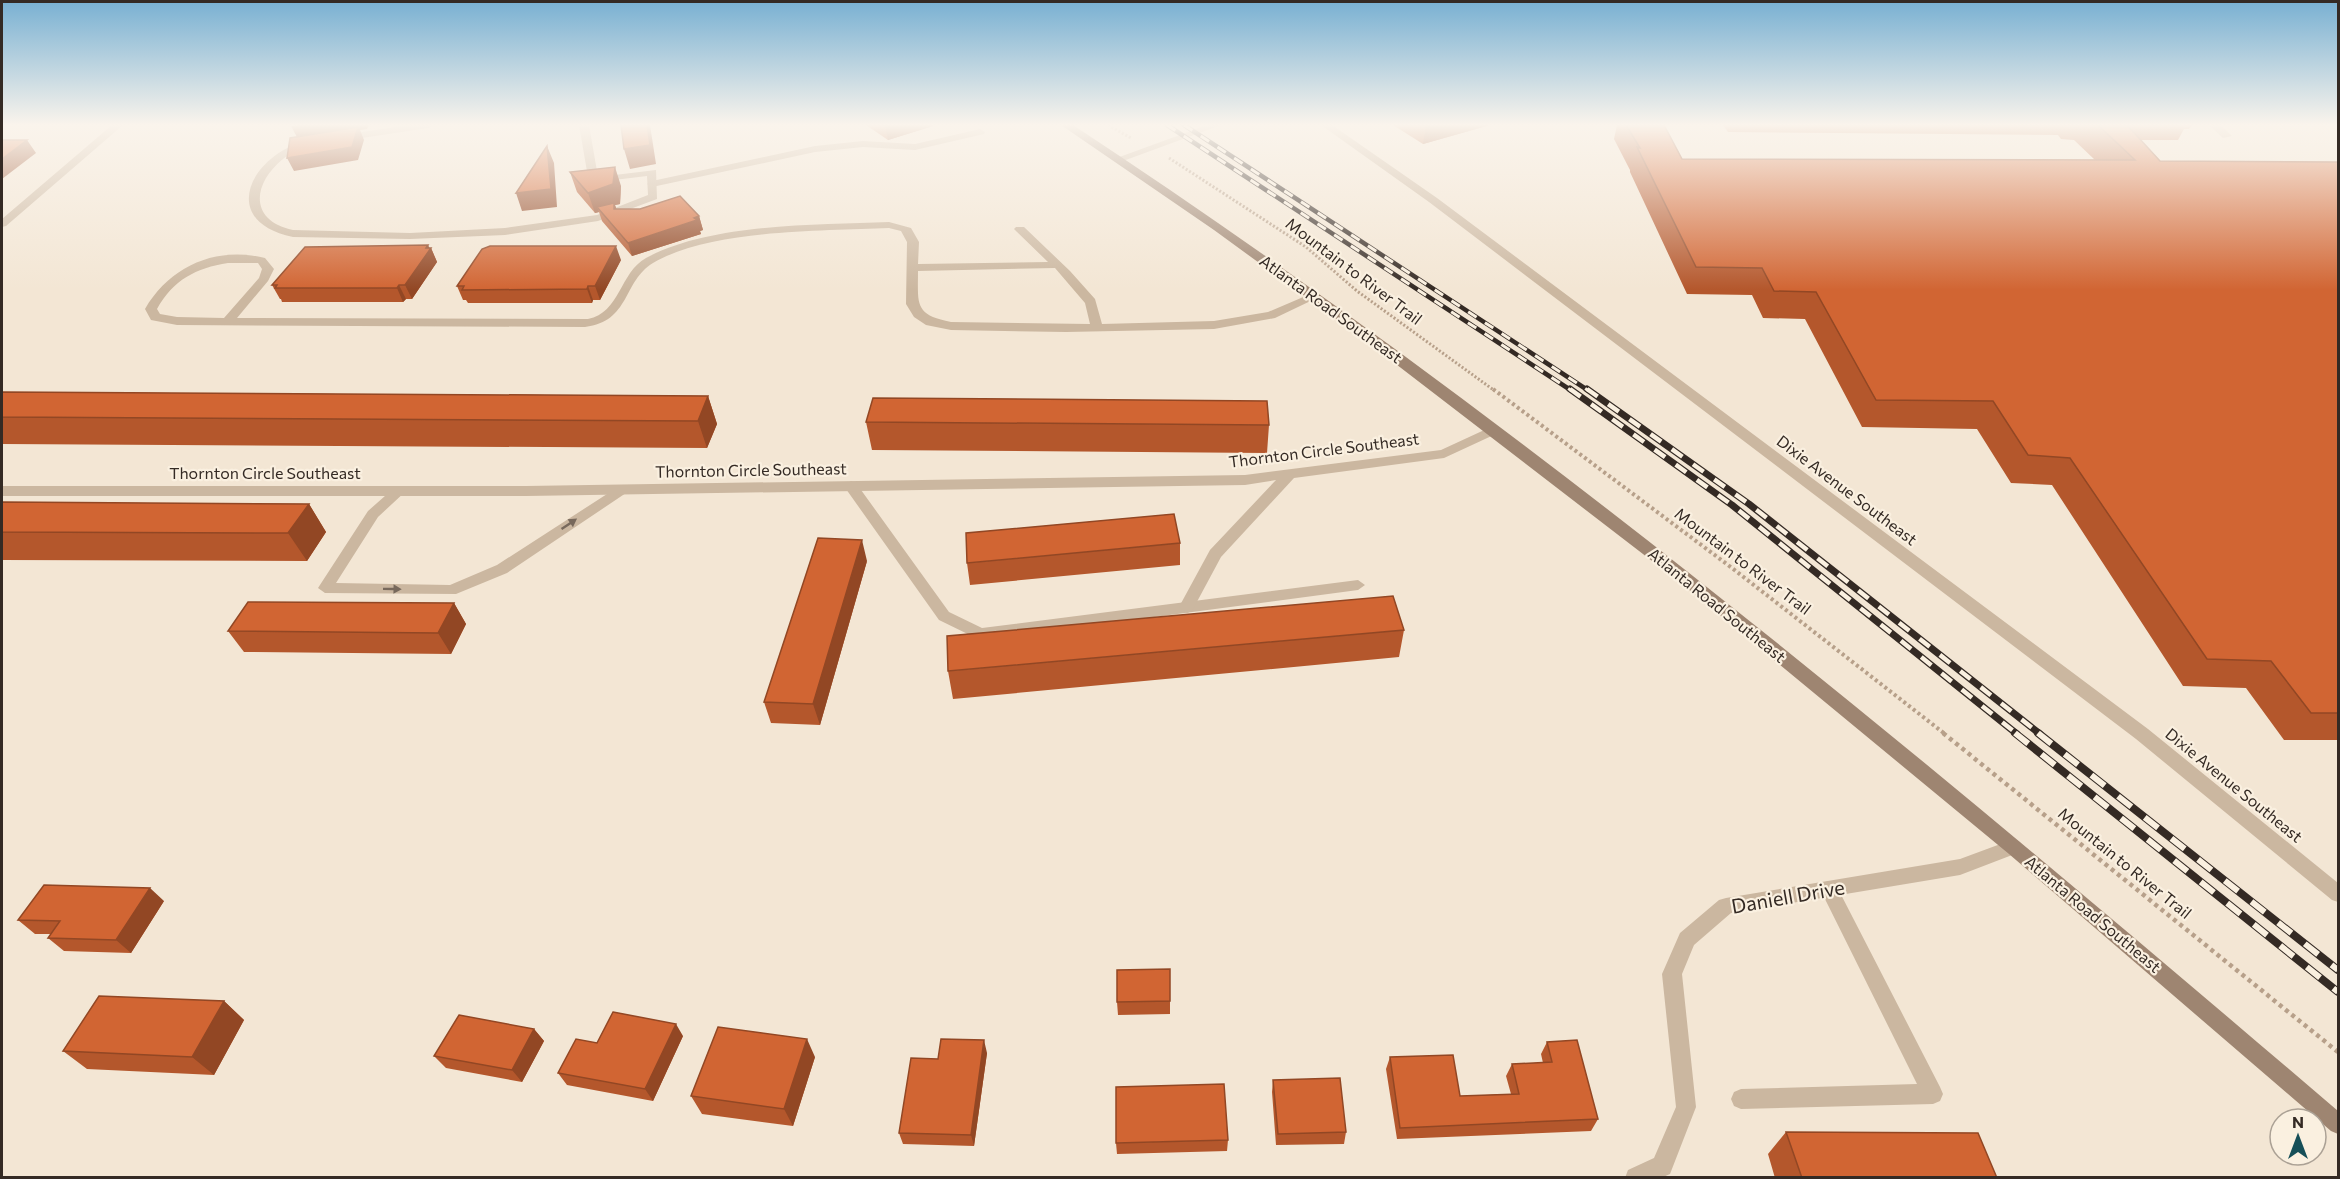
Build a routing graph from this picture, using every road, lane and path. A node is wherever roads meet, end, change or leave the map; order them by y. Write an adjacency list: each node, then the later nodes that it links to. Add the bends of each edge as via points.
1 (54, 180): 9 (street)
2 (260, 180): 8 (street, via 253,195 255,211 262,222 277,230 409,237 469,235 599,218 653,197)
3 (652, 180): 8 (street)
4 (671, 180): 8 (street)
5 (1149, 180): 13 (main road, Atlanta Road Southeast)
6 (1205, 180): 27 (path, Mountain to River Trail, via 1306,247 1357,291 1769,595 2150,897)
7 (1405, 180): 26 (street, Dixie Avenue Southeast, via 2142,734)
8 (652, 184)
9 (2, 224)
10 (1020, 229): 11 (street)
11 (1058, 265): 12 (street); 15 (street, via 1091,302)
12 (913, 268): 14 (street, via 913,242 905,228 858,226 707,240 671,251 647,262 638,271 615,310 600,320 577,324); 15 (street, via 912,304 930,322 951,326)
13 (1314, 296): 15 (street, via 1271,315 1243,321); 16 (main road, Atlanta Road Southeast)
14 (228, 321): 14 (street, via 177,321 155,317 151,309 155,299 182,272 198,264 241,258 261,260 268,269 264,279)
15 (1096, 327)
16 (1493, 430): 17 (street, Thornton Circle Southeast, via 1444,454); 24 (main road, Atlanta Road Southeast, via 1723,609)
17 (1289, 475): 18 (street, Thornton Circle Southeast, via 1245,480); 23 (street, via 1215,554)
18 (851, 486): 19 (street, Thornton Circle Southeast); 23 (street, via 944,616 981,634)
19 (621, 490): 21 (street, Thornton Circle Southeast); 21 (street, one-way to 19, via 373,514 325,588 451,590 502,569)
20 (2, 491): 21 (street, Thornton Circle Southeast)
21 (399, 491)
22 (1358, 585): 23 (street)
23 (1187, 607)
24 (2014, 846): 25 (street, Daniell Drive, via 1960,867); 29 (main road, Atlanta Road Southeast)
25 (1829, 889): 28 (street, via 1933,1094); 30 (street, Daniell Drive, via 1726,906 1688,939 1672,974 1686,1107 1662,1166)
26 (2338, 894)
27 (2338, 1052)
28 (1741, 1099)
29 (2338, 1124)
30 (1636, 1178)

